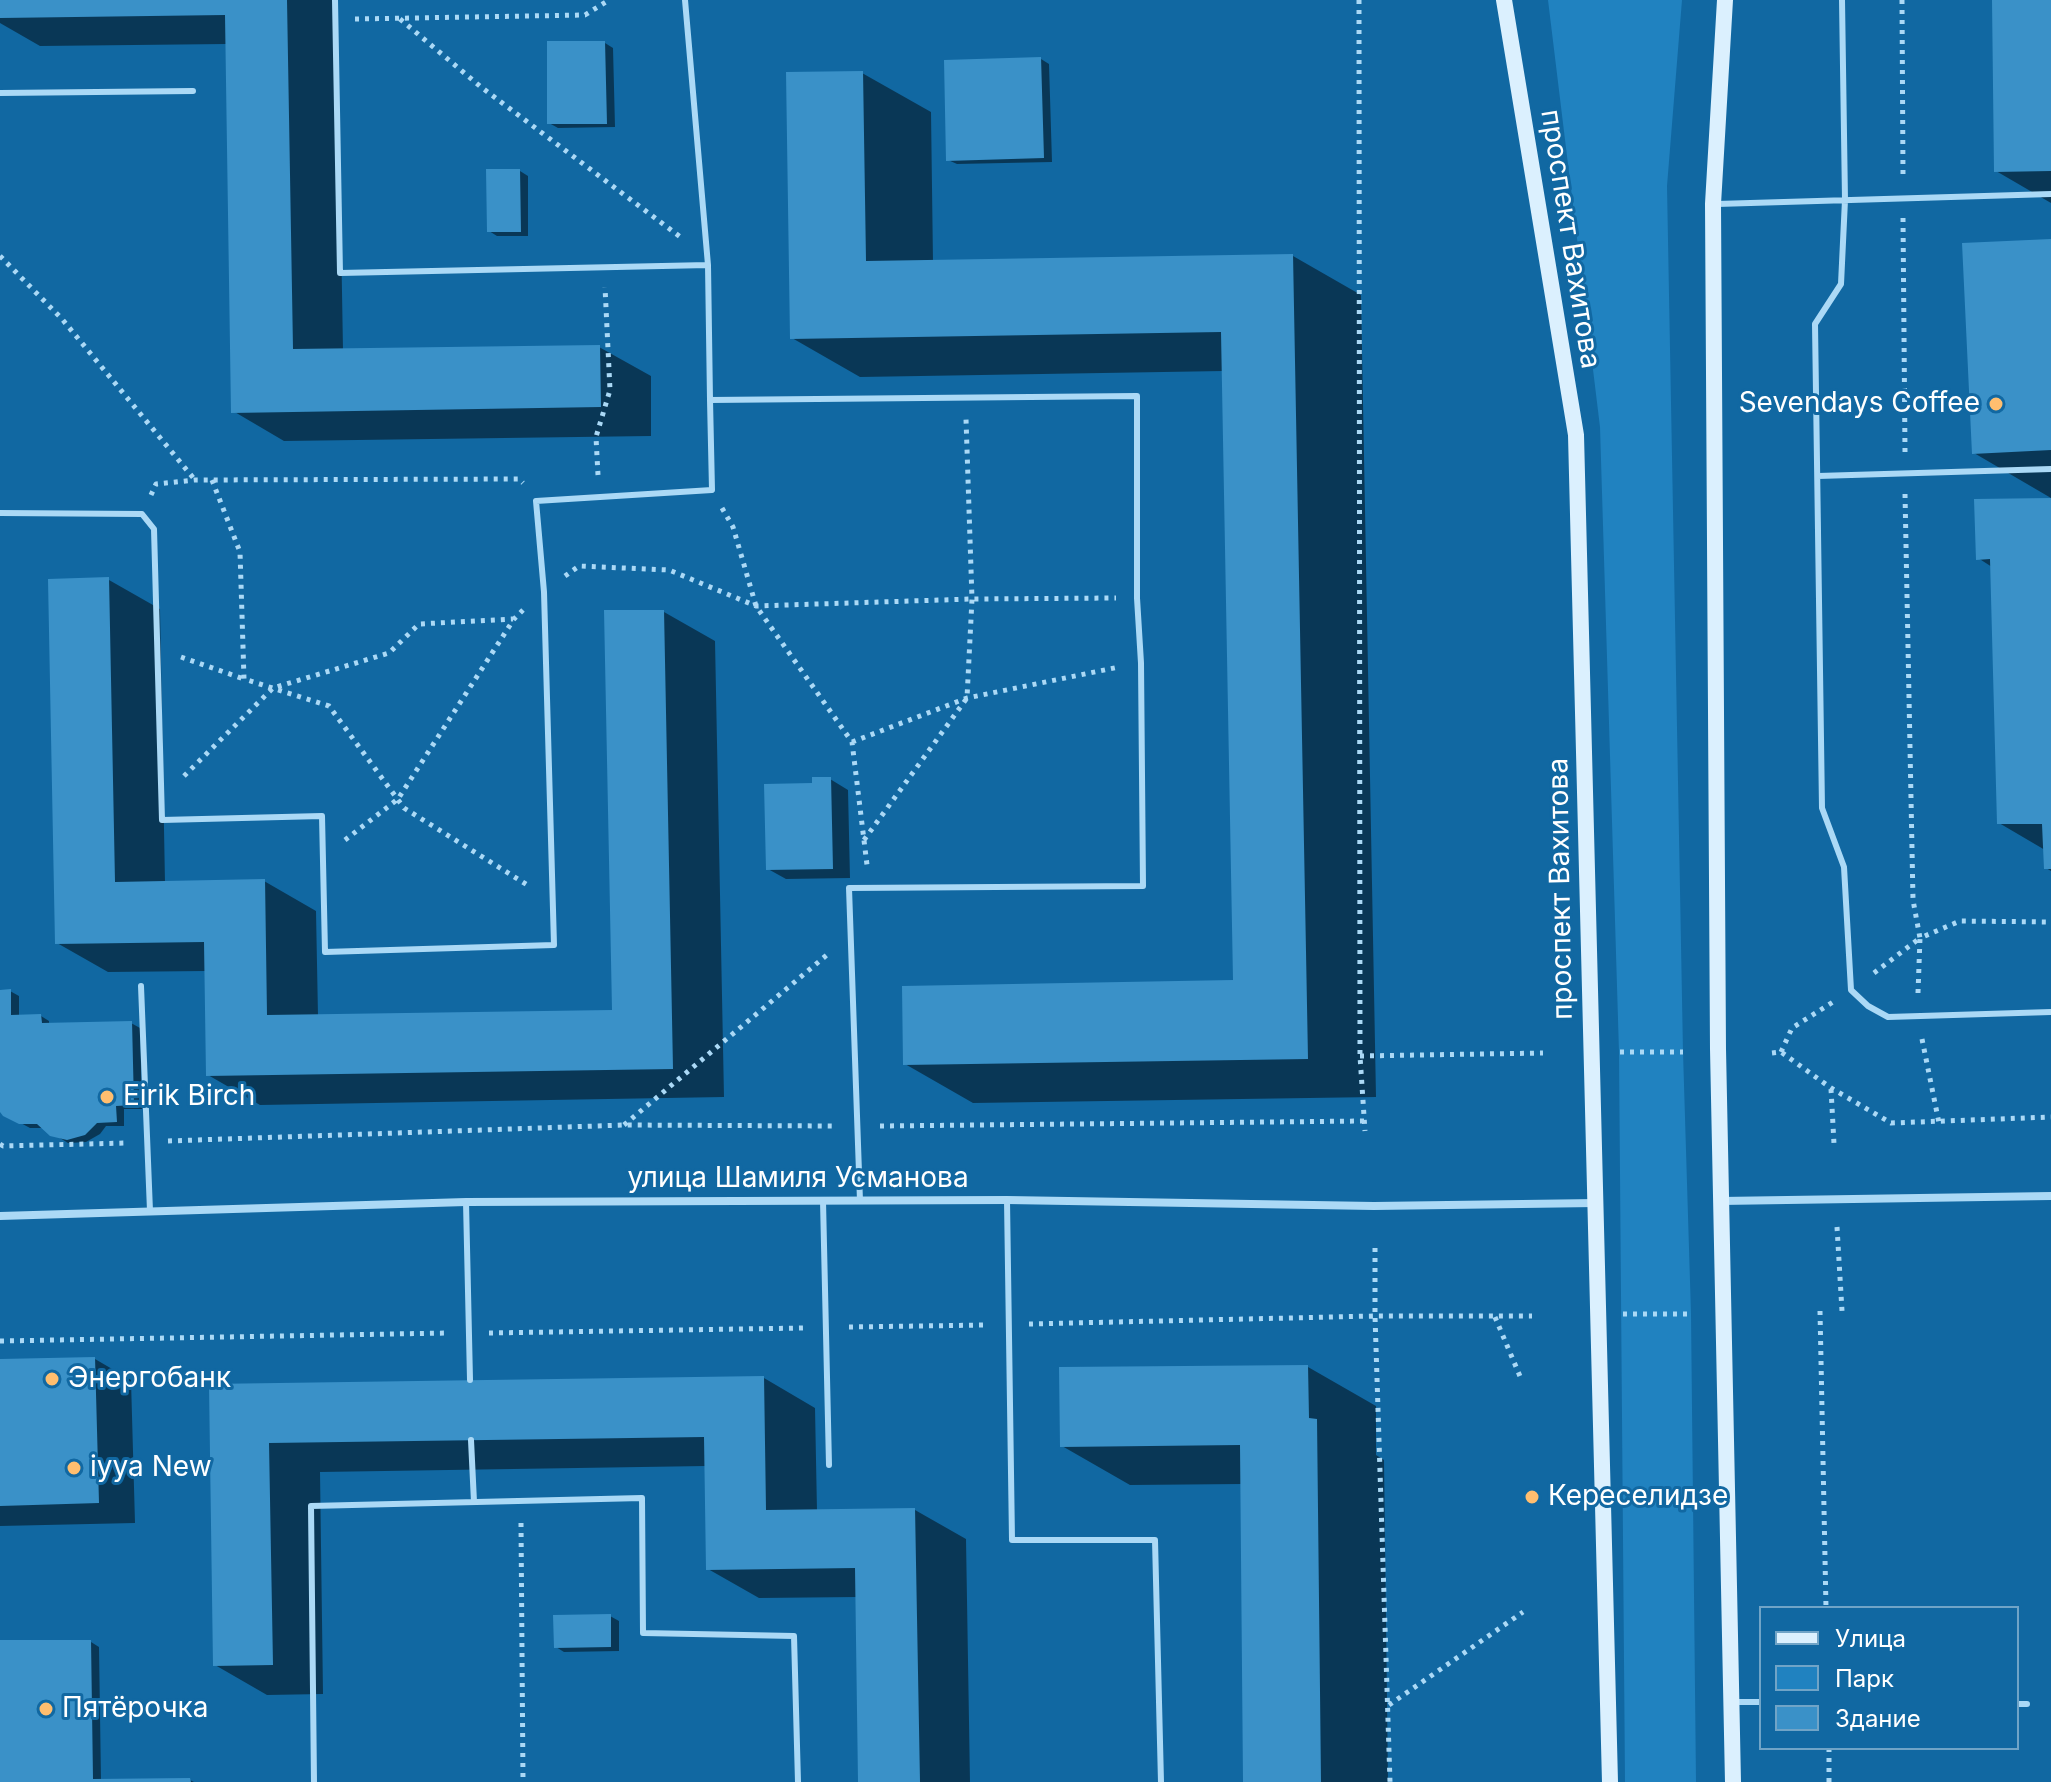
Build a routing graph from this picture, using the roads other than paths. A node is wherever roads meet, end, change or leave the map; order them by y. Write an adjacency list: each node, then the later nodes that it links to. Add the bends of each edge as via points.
1 (335, 0): 11 (lane, via 340,273)
2 (685, 0): 11 (lane)
3 (1504, 0): 24 (main road, проспект Вахитова, via 1576,435)
4 (1725, 0): 10 (main road)
5 (1842, 0): 9 (lane)
6 (193, 91): 7 (lane)
7 (0, 93)
8 (2051, 194): 9 (lane)
9 (1845, 200): 10 (lane); 14 (lane, via 1841,284 1815,324)
10 (1713, 204): 22 (main road)
11 (708, 265): 12 (lane)
12 (710, 400): 15 (lane, via 712,490 536,501 544,592 554,945 325,952 322,816 162,820 154,529 142,514); 21 (lane, via 1137,396 1143,886 849,888)
13 (2051, 469): 14 (lane)
14 (1818, 476): 17 (lane, via 1822,808 1844,867 1851,990 1888,1017)
15 (0, 513)
16 (141, 986): 25 (lane)
17 (2051, 1012)
18 (2051, 1196): 22 (street)
19 (1007, 1200): 21 (street, улица Шамиля Усманова); 24 (street, улица Шамиля Усманова, via 1374,1206); 38 (lane, via 1012,1540 1155,1540)
20 (823, 1201): 21 (street, улица Шамиля Усманова); 23 (street, улица Шамиля Усманова); 29 (lane)
21 (860, 1201)
22 (1721, 1201): 31 (main road)
23 (466, 1202): 25 (street, улица Шамиля Усманова); 27 (lane)
24 (1596, 1203): 35 (main road, проспект Вахитова)
25 (150, 1211): 26 (street, улица Шамиля Усманова)
26 (0, 1216)
27 (470, 1380)
28 (471, 1440): 30 (lane)
29 (829, 1465)
30 (474, 1502): 36 (lane, via 311,1506); 37 (lane, via 642,1498 643,1633 794,1636)
31 (1731, 1702): 32 (lane); 40 (main road)
32 (1759, 1702)
33 (2019, 1704): 34 (lane)
34 (2027, 1704)
35 (1610, 1774): 39 (street)
36 (314, 1782)
37 (798, 1782)
38 (1161, 1782)
39 (1599, 1782)
40 (1733, 1782)

